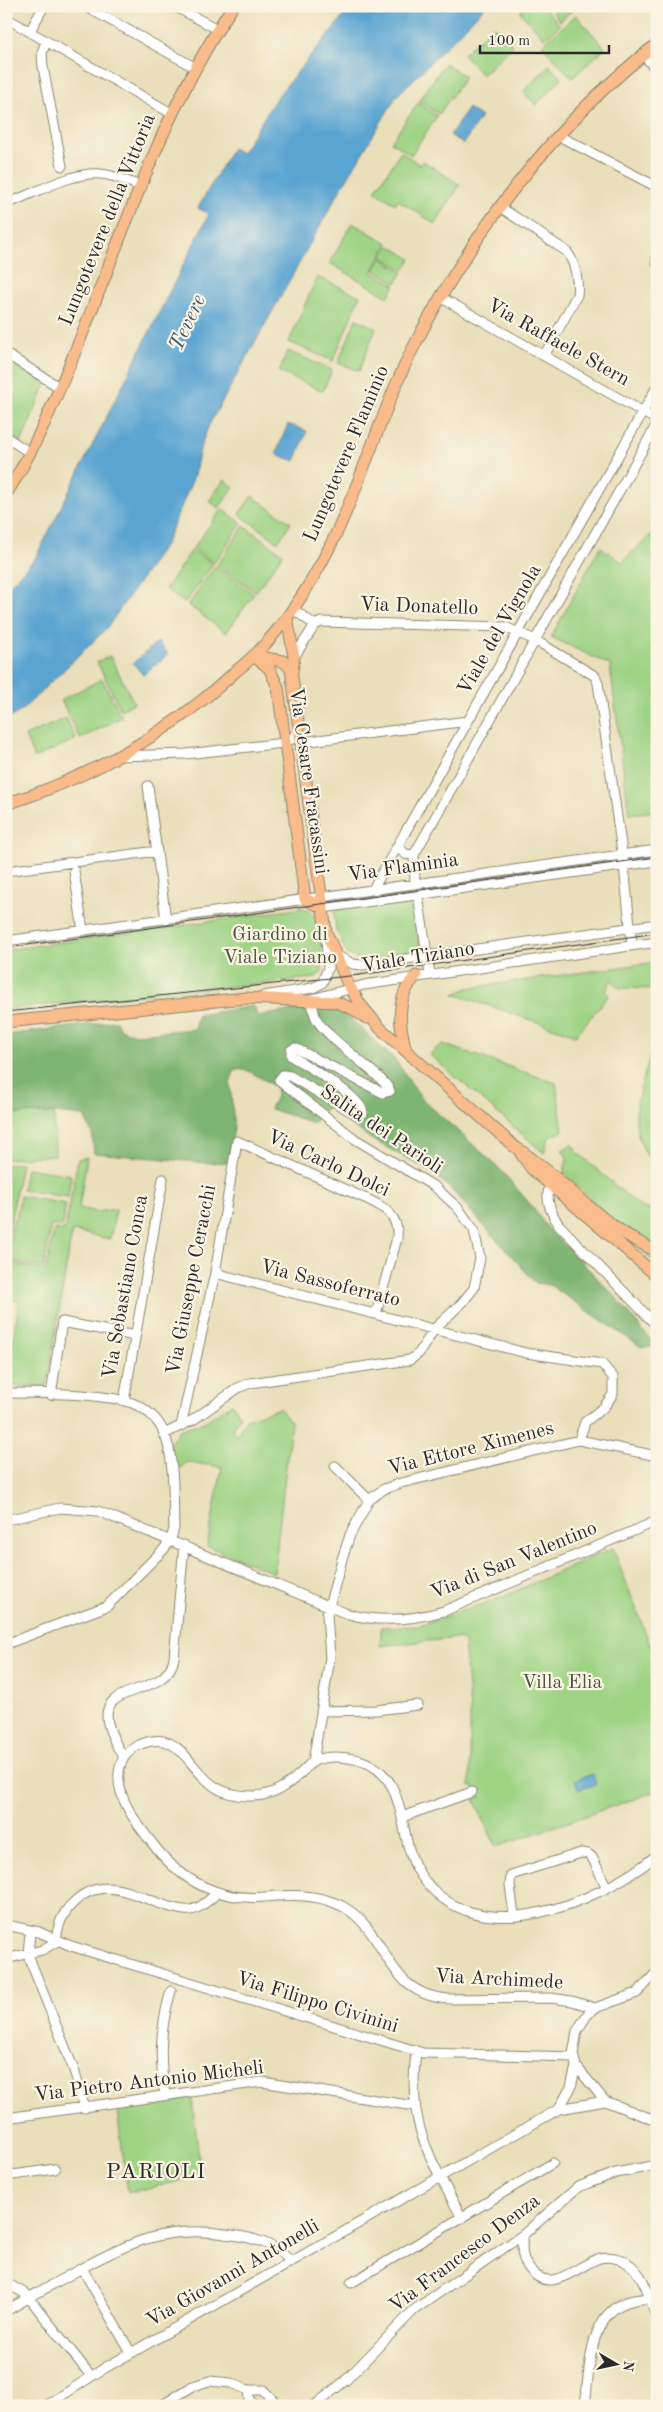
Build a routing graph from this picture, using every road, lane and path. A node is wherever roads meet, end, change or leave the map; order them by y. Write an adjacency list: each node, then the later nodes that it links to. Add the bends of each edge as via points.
1 (44, 6): 7 (street)
2 (85, 6): 11 (street)
3 (174, 6): 6 (street)
4 (233, 6): 6 (main road, Lungotevere della Vittoria)
5 (6, 18): 7 (street)
6 (217, 29): 11 (main road, Lungotevere della Vittoria)
7 (30, 31): 8 (street)
8 (46, 40): 13 (street); 15 (street, via 42,53 43,67)
9 (657, 44): 10 (main road, Lungotevere Flaminio)
10 (643, 54): 12 (street); 14 (main road, Lungotevere Flaminio)
11 (194, 67): 13 (main road, Lungotevere della Vittoria)
12 (657, 71)
13 (171, 113): 16 (main road, Lungotevere della Vittoria)
14 (559, 136): 17 (street); 19 (main road, Lungotevere Flaminio)
15 (62, 166)
16 (142, 187): 18 (street, via 109,175 91,173); 25 (main road, Lungotevere della Vittoria)
17 (657, 187)
18 (6, 204)
19 (500, 207): 22 (main road, Lungotevere Flaminio); 24 (street, via 566,251 571,258 577,296)
20 (657, 253): 21 (street)
21 (657, 263)
22 (442, 298): 24 (street, Via Raffaele Stern); 33 (main road, Lungotevere Flaminio, via 400,377 334,538)
23 (6, 354): 25 (street)
24 (544, 356): 27 (street, Via Raffaele Stern)
25 (60, 387): 31 (main road, Lungotevere della Vittoria)
26 (657, 387): 27 (street, Viale del Vignola)
27 (643, 412): 28 (street, Via Raffaele Stern); 35 (street, Viale del Vignola)
28 (657, 420)
29 (657, 424): 36 (street, Viale del Vignola)
30 (6, 437): 31 (street)
31 (30, 453): 32 (main road, Lungotevere della Vittoria)
32 (6, 494)
33 (290, 614): 34 (street); 37 (main road, Lungotevere Flaminio); 38 (main road, Via Cesare Fracassini)
34 (314, 625): 35 (street, Via Donatello, via 321,622 493,626); 38 (street)
35 (520, 632): 36 (street, Via Donatello); 40 (street, Viale del Vignola)
36 (535, 640): 50 (street, Viale del Vignola); 51 (street, Via Donatello, via 597,679)
37 (254, 656): 39 (main road, via 284,661); 43 (main road, Via Cesare Fracassini, via 269,668 277,684); 44 (main road, Lungotevere Flaminio, via 192,710)
38 (294, 657): 39 (main road, Via Cesare Fracassini)
39 (292, 672): 41 (main road, Via Cesare Fracassini)
40 (468, 721): 42 (street); 47 (street, Viale del Vignola)
41 (300, 727): 42 (main road, Via Cesare Fracassini); 43 (street, via 294,738)
42 (302, 742): 60 (main road, Via Cesare Fracassini)
43 (284, 743): 44 (street, via 186,754); 59 (main road, Via Cesare Fracassini)
44 (119, 756): 46 (main road, Lungotevere Flaminio)
45 (148, 786): 49 (street)
46 (6, 804)
47 (398, 846): 50 (street, via 403,853); 57 (street, Viale del Vignola)
48 (657, 850): 51 (street, Via Flaminia)
49 (157, 851): 54 (street); 61 (street)
50 (414, 855): 56 (street)
51 (622, 855): 53 (street, Via Donatello); 56 (street, Via Flaminia)
52 (657, 861): 53 (street, Via Flaminia)
53 (624, 866): 58 (street, Via Flaminia); 63 (street, Via Donatello)
54 (6, 870)
55 (74, 870): 64 (street)
56 (415, 884): 57 (street, Via Flaminia)
57 (373, 890): 60 (street, Via Flaminia)
58 (418, 895): 60 (street, Via Flaminia); 70 (street)
59 (305, 899): 60 (main road, Via Cesare Fracassini); 61 (street)
60 (322, 902): 65 (main road)
61 (166, 920): 64 (street)
62 (657, 924): 63 (street, Viale Tiziano)
63 (630, 927): 68 (street, Via Donatello); 70 (street, Viale Tiziano)
64 (83, 931): 66 (street)
65 (326, 932): 69 (main road); 74 (street, via 327,972 320,985)
66 (6, 941)
67 (657, 942): 68 (street, Viale Tiziano)
68 (632, 945): 71 (street, Viale Tiziano)
69 (336, 955): 70 (street, Viale Tiziano, via 362,966); 73 (main road)
70 (427, 956): 71 (street)
71 (430, 974): 72 (street, Viale Tiziano)
72 (416, 976): 73 (street, Viale Tiziano); 78 (main road, via 406,990 400,1011)
73 (350, 988): 75 (street, Viale Tiziano); 77 (main road)
74 (246, 998): 75 (main road, Viale Tiziano); 76 (main road, Viale Tiziano)
75 (312, 999): 77 (main road, via 344,1004); 89 (street, Salita dei Parioli, via 319,1023 358,1061 388,1084 390,1091 383,1093 294,1048 291,1056 341,1089 361,1106 363,1113 357,1115 290,1076 282,1075 279,1080 362,1143 435,1187 463,1214 476,1237 480,1263 474,1288)
76 (6, 1022)
77 (380, 1028): 78 (main road)
78 (406, 1050): 81 (main road, via 515,1147 532,1169)
79 (236, 1141): 85 (street, Via Giuseppe Ceracchi); 87 (street, Via Carlo Dolci, via 390,1212 397,1226 397,1238)
80 (163, 1179): 90 (street, Via Sebastiano Conca)
81 (554, 1181): 82 (main road, via 613,1226); 83 (main road); 88 (street, via 548,1195 559,1225)
82 (657, 1251)
83 (632, 1255): 84 (main road); 86 (main road)
84 (657, 1272)
85 (215, 1273): 87 (street, Via Sassoferrato); 94 (street, Via Giuseppe Ceracchi)
86 (657, 1276)
87 (376, 1314): 89 (street, Via Sassoferrato)
88 (657, 1326)
89 (436, 1328): 94 (street, via 419,1353 407,1361 250,1383); 96 (street, Via Sassoferrato, via 526,1353 596,1362 607,1367 614,1380 613,1394 604,1407 585,1422)
90 (135, 1336): 92 (street, via 62,1322); 93 (street, Via Sebastiano Conca)
91 (6, 1393): 92 (street)
92 (51, 1395): 93 (street)
93 (124, 1401): 95 (street, via 148,1412)
94 (181, 1426): 95 (street)
95 (164, 1434): 102 (street, via 169,1454 174,1528)
96 (579, 1440): 97 (street); 99 (street, Via Ettore Ximenes, via 401,1483 384,1489)
97 (657, 1456)
98 (335, 1466): 99 (street)
99 (369, 1500): 104 (street, Via Ettore Ximenes, via 346,1546)
100 (6, 1520): 102 (street, Via di San Valentino, via 60,1508 80,1508 103,1512)
101 (657, 1521): 104 (street, Via di San Valentino, via 434,1614 374,1619)
102 (171, 1540): 103 (street, Via di San Valentino); 105 (street, via 104,1607)
103 (184, 1545): 104 (street, Via di San Valentino); 108 (street, via 171,1670 158,1681 115,1698 108,1710 108,1726)
104 (329, 1605): 107 (street, Via Ettore Ximenes, via 326,1622 330,1658)
105 (6, 1644)
106 (418, 1705): 107 (street, via 376,1710)
107 (322, 1710): 109 (street, Via Ettore Ximenes)
108 (124, 1758): 109 (street, via 133,1748 144,1743 170,1743 181,1750 215,1787 246,1796 263,1796 281,1789); 114 (street, Via Archimede, via 119,1784 132,1814 171,1865 195,1883)
109 (313, 1762): 111 (street, via 342,1757 372,1766 392,1786)
110 (472, 1792): 111 (street)
111 (402, 1817): 115 (street, via 414,1863 427,1884 441,1898 472,1913)
112 (657, 1855): 113 (street)
113 (607, 1888): 115 (street, via 556,1908); 115 (street, via 592,1857 581,1853 511,1875 509,1882)
114 (217, 1893): 118 (street, via 198,1907 184,1910 117,1889 91,1891 66,1911); 123 (street, Via Archimede, via 254,1898 304,1895 338,1904 353,1913 367,1928 395,1972 414,1988 433,1997 551,1998)
115 (514, 1915)
116 (6, 1925): 117 (street, Via Filippo Civinini)
117 (30, 1932): 118 (street, Via Filippo Civinini, via 39,1932); 119 (street)
118 (56, 1942): 119 (street); 124 (street, Via Filippo Civinini)
119 (28, 1955): 120 (street); 129 (street, via 74,2070)
120 (6, 1959)
121 (657, 1972): 123 (street, via 630,1996)
122 (171, 1991): 126 (street, via 160,2041)
123 (595, 2008): 125 (street, via 580,2025 574,2045)
124 (416, 2052): 125 (street, Via Filippo Civinini); 128 (street)
125 (575, 2061): 127 (street); 130 (street, via 571,2087)
126 (165, 2095): 128 (street, Via Pietro Antonio Micheli, via 266,2082); 129 (street, Via Pietro Antonio Micheli)
127 (605, 2101): 130 (street); 132 (street)
128 (414, 2106): 137 (street, via 421,2138)
129 (85, 2108): 131 (street, Via Pietro Antonio Micheli)
130 (559, 2109): 137 (street, Via Giovanni Antonelli)
131 (6, 2118)
132 (657, 2121)
133 (553, 2163): 138 (street)
134 (657, 2165): 139 (street, Via Francesco Denza, via 623,2171 581,2186)
135 (55, 2169): 136 (street)
136 (6, 2176)
137 (440, 2177): 138 (street); 140 (street, Via Giovanni Antonelli)
138 (462, 2218): 143 (street)
139 (524, 2234): 145 (street, via 524,2257 529,2268 539,2276 549,2280 560,2279 598,2259 613,2258 634,2268); 155 (street, Via Francesco Denza, via 414,2310 340,2385)
140 (290, 2261): 141 (street, via 277,2249 252,2239 185,2231 132,2242); 148 (street, Via Giovanni Antonelli)
141 (82, 2268): 144 (street); 148 (street)
142 (6, 2283): 144 (street, via 18,2288)
143 (351, 2283)
144 (28, 2298): 146 (street); 149 (street)
145 (653, 2299): 147 (street); 156 (street, via 634,2299 608,2313 602,2320 594,2338)
146 (6, 2311)
147 (657, 2319)
148 (131, 2353): 149 (street, Via Giovanni Antonelli)
149 (91, 2376): 151 (street, Via Giovanni Antonelli)
150 (248, 2390): 152 (street, via 224,2382 206,2382); 153 (street); 154 (street, via 263,2390)
151 (46, 2406)
152 (162, 2406)
153 (254, 2406)
154 (278, 2406)
155 (314, 2406)
156 (584, 2406)

